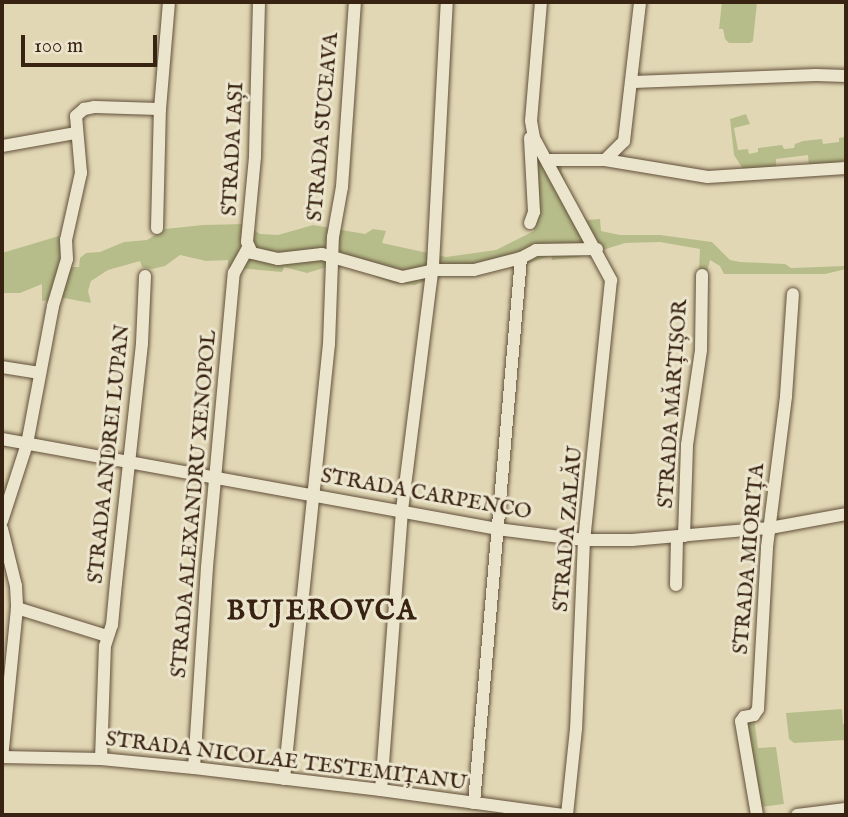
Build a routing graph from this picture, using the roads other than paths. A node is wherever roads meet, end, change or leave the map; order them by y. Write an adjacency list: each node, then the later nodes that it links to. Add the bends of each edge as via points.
1 (169, 2): 9 (street)
2 (259, 2): 21 (street, STRADA IAȘI)
3 (355, 2): 22 (street, STRADA SUCEAVA, via 343,176)
4 (447, 2): 24 (street)
5 (541, 2): 10 (street)
6 (640, 2): 8 (street)
7 (846, 76): 8 (street)
8 (633, 82): 13 (street)
9 (160, 109): 11 (street, via 84,108 76,116); 19 (street)
10 (532, 128): 14 (street, STRADA ZALĂU, via 538,149); 18 (street, via 534,212)
11 (76, 133): 12 (street); 29 (street, via 82,152 81,173 66,240 67,259)
12 (2, 146)
13 (622, 146): 15 (street); 16 (street)
14 (548, 160): 15 (street); 20 (street, STRADA ZALĂU, via 557,185)
15 (605, 160): 16 (street)
16 (626, 163): 17 (street, via 708,177)
17 (846, 168)
18 (530, 223)
19 (157, 228)
20 (597, 249): 23 (street, via 536,250); 42 (street, STRADA ZALĂU, via 611,280 612,295)
21 (250, 251): 22 (street, via 278,259 312,253); 33 (street, STRADA ALEXANDRU XENOPOL, via 234,273)
22 (332, 256): 24 (street, via 388,275); 34 (street, STRADA SUCEAVA, via 329,344)
23 (521, 258): 24 (street, via 474,270); 39 (street)
24 (430, 271): 35 (street)
25 (702, 275): 41 (street, STRADA MĂRȚIȘOR, via 701,351 687,445)
26 (145, 276): 32 (street, STRADA ANDREI LUPAN)
27 (793, 294): 38 (street, STRADA MIORIȚA)
28 (2, 367): 29 (street)
29 (39, 373): 31 (street)
30 (2, 439): 31 (street, STRADA CARPENCO)
31 (27, 444): 32 (street, STRADA CARPENCO); 37 (street)
32 (128, 461): 33 (street, STRADA CARPENCO); 45 (street, STRADA ANDREI LUPAN)
33 (214, 477): 34 (street, STRADA CARPENCO); 48 (street, STRADA ALEXANDRU XENOPOL)
34 (313, 495): 35 (street, STRADA CARPENCO); 49 (street, STRADA SUCEAVA)
35 (402, 510): 39 (street, STRADA CARPENCO); 50 (street)
36 (846, 514): 38 (street, STRADA CARPENCO)
37 (2, 521)
38 (770, 528): 41 (street, STRADA CARPENCO); 55 (street, STRADA MIORIȚA, via 758,709 741,720)
39 (497, 529): 42 (street, STRADA CARPENCO); 51 (street)
40 (2, 530): 44 (street)
41 (681, 537): 42 (street, STRADA CARPENCO); 43 (street, STRADA MĂRȚIȘOR)
42 (584, 540): 54 (street, STRADA ZALĂU, via 576,729)
43 (676, 585)
44 (17, 608): 45 (street); 46 (street)
45 (107, 636): 47 (street, STRADA ANDREI LUPAN)
46 (2, 757): 47 (street, STRADA NICOLAE TESTEMIȚANU)
47 (102, 759): 48 (street, STRADA NICOLAE TESTEMIȚANU)
48 (194, 768): 49 (street, STRADA NICOLAE TESTEMIȚANU)
49 (284, 779): 50 (street, STRADA NICOLAE TESTEMIȚANU)
50 (381, 790): 51 (street, STRADA NICOLAE TESTEMIȚANU)
51 (474, 803): 53 (street, STRADA NICOLAE TESTEMIȚANU)
52 (846, 809): 56 (street)
53 (533, 813): 54 (street, STRADA NICOLAE TESTEMIȚANU)
54 (565, 815)
55 (757, 815)
56 (797, 815)

